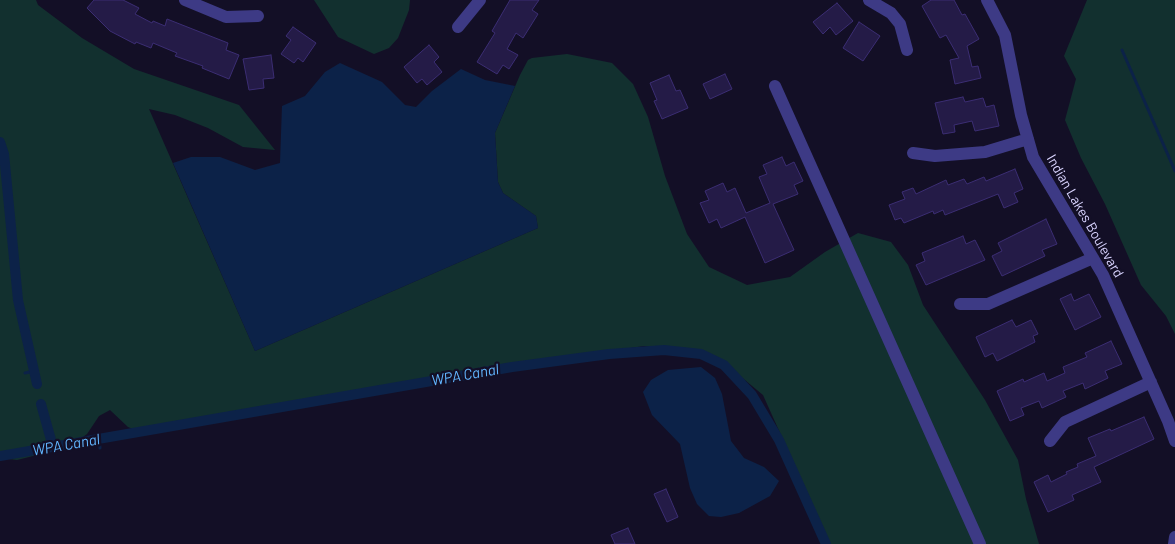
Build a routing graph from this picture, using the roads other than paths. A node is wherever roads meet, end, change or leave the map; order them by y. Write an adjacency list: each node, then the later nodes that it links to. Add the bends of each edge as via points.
1 (185, 0): 5 (street, via 226,17)
2 (480, 0): 6 (street)
3 (869, 0): 7 (street, via 891,13 900,24)
4 (986, 0): 9 (street, Indian Lakes Boulevard, via 1005,35)
5 (258, 16)
6 (458, 26)
7 (907, 50)
8 (775, 86): 17 (street)
9 (1028, 139): 10 (street, via 985,152 935,156); 11 (street, Indian Lakes Boulevard, via 1033,157)
10 (913, 153)
11 (1093, 258): 12 (street, via 988,304); 13 (street, Indian Lakes Boulevard)
12 (960, 304)
13 (1151, 382): 14 (street, via 1065,422); 15 (street, Indian Lakes Boulevard)
14 (1050, 441)
15 (1175, 441)
16 (1175, 537): 18 (street)
17 (980, 544)
18 (1174, 544)

